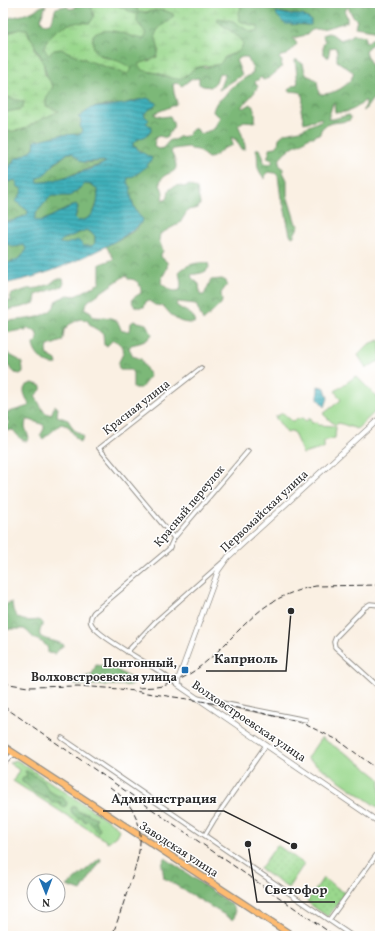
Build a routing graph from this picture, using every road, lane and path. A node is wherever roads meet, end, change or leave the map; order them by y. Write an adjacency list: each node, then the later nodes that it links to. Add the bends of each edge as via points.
1 (201, 368): 4 (street, Красная улица, via 99,448)
2 (380, 418): 5 (street, Первомайская улица)
3 (248, 451): 4 (street, Красный переулок)
4 (174, 538): 7 (street, Красный переулок, via 169,548 94,612)
5 (228, 557): 8 (street, via 155,622); 9 (street, Первомайская улица, via 218,571 181,669)
6 (380, 605): 10 (street, via 370,604 364,608 334,642 335,647)
7 (90, 620): 8 (street, Волховстроевская улица, via 96,629)
8 (127, 652): 9 (street, Волховстроевская улица)
9 (178, 685): 11 (street, Волховстроевская улица)
10 (380, 688)
11 (196, 697): 12 (street); 14 (street, Волховстроевская улица)
12 (306, 720)
13 (62, 738): 19 (street)
14 (266, 745): 18 (street, Волховстроевская улица); 19 (street)
15 (3, 746): 16 (main road, Заводская улица)
16 (15, 754): 17 (street); 22 (main road, Заводская улица)
17 (3, 764)
18 (380, 822)
19 (205, 835): 21 (street)
20 (380, 850): 21 (street)
21 (329, 920): 23 (street)
22 (293, 936)
23 (352, 936)

